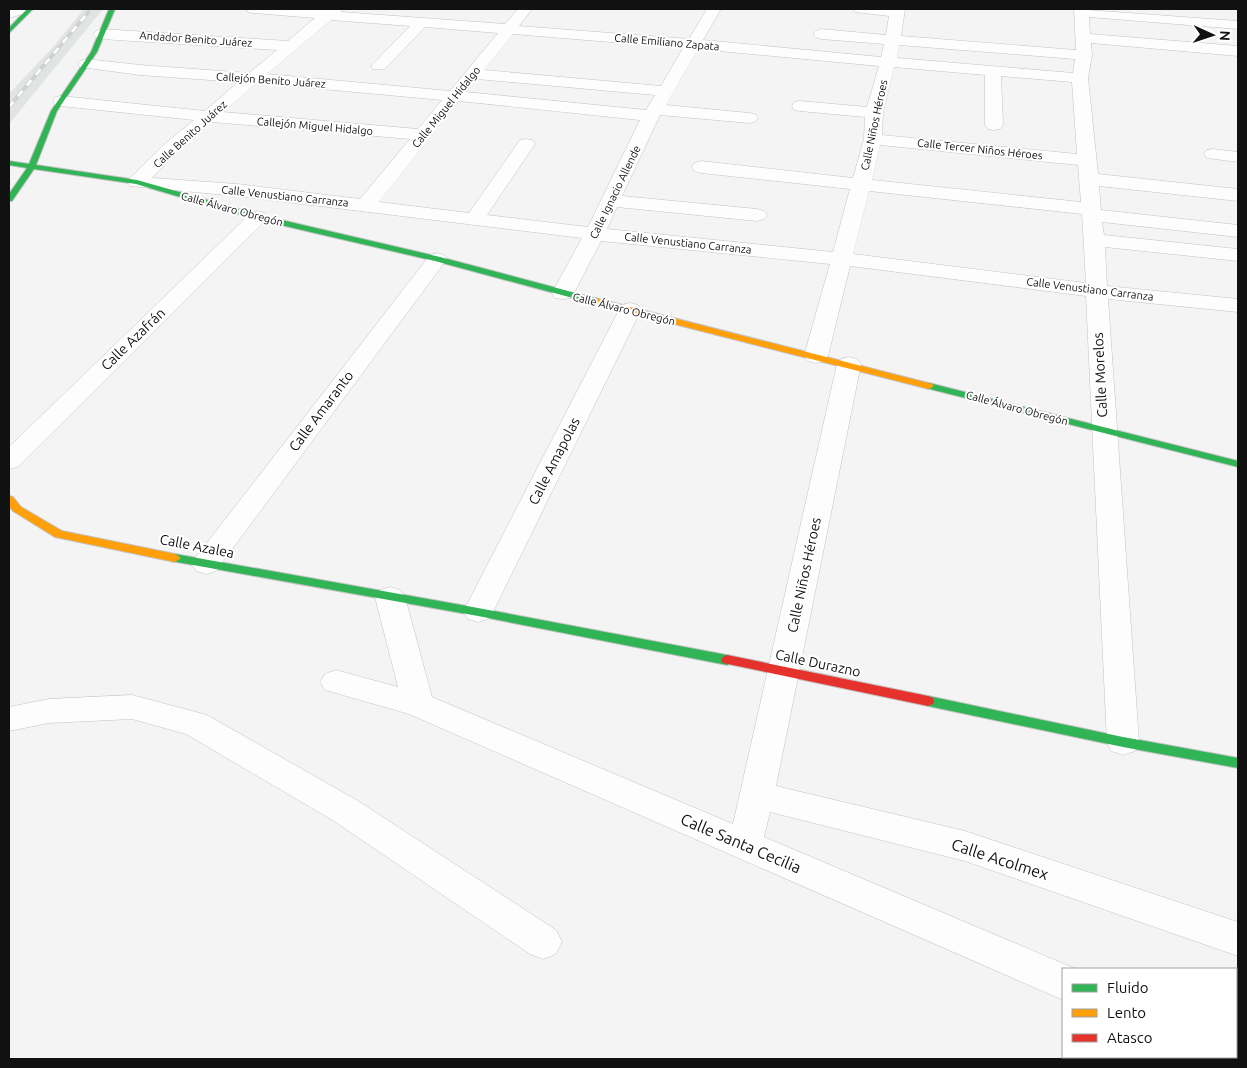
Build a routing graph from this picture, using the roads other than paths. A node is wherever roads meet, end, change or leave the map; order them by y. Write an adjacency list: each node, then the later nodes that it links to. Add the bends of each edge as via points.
1 (25, 9): 11 (street)
2 (30, 9): 15 (street)
3 (112, 9): 16 (street)
4 (252, 9): 10 (street, Calle Emiliano Zapata)
5 (404, 9): 12 (street)
6 (714, 9): 19 (street, Calle Ignacio Allende)
7 (860, 9): 8 (street)
8 (898, 10): 18 (street, Calle Niños Héroes)
9 (1081, 10): 14 (street); 21 (street, Calle Morelos)
10 (331, 12): 13 (street, Calle Emiliano Zapata); 20 (street, Calle Benito Juárez)
11 (9, 14)
12 (517, 19): 13 (street, Calle Emiliano Zapata); 19 (street, Calle Emiliano Zapata); 27 (street, Calle Miguel Hidalgo)
13 (422, 23): 25 (street)
14 (1238, 25)
15 (9, 31)
16 (101, 34): 20 (street, Andador Benito Juárez); 24 (street)
17 (821, 34): 18 (street)
18 (892, 40): 21 (street); 23 (street, Calle Niños Héroes)
19 (695, 44): 23 (street, Calle Emiliano Zapata); 30 (street, Calle Ignacio Allende)
20 (291, 46): 28 (street, Calle Benito Juárez)
21 (1083, 46): 22 (street); 29 (street, Calle Morelos)
22 (1238, 51)
23 (888, 62): 26 (street, Calle Emiliano Zapata); 35 (street, Calle Niños Héroes)
24 (86, 64): 28 (street, Callejón Benito Juárez, via 139,71); 32 (street)
25 (379, 66)
26 (993, 71): 29 (street, Calle Emiliano Zapata); 38 (street)
27 (473, 74): 30 (street); 31 (street, Calle Miguel Hidalgo)
28 (253, 78): 31 (street, Callejón Benito Juárez); 36 (street, Calle Benito Juárez)
29 (1080, 78): 47 (street, Calle Morelos)
30 (666, 91): 34 (street, Calle Ignacio Allende)
31 (456, 95): 34 (street, Callejón Benito Juárez); 39 (street, Calle Miguel Hidalgo)
32 (61, 101): 36 (street, Callejón Miguel Hidalgo); 46 (street)
33 (800, 106): 35 (street)
34 (653, 113): 37 (street, Callejón Benito Juárez); 52 (street, Calle Ignacio Allende)
35 (874, 113): 40 (street, Calle Niños Héroes)
36 (208, 116): 39 (street, Callejón Miguel Hidalgo); 48 (street, Calle Benito Juárez)
37 (749, 118)
38 (994, 125)
39 (423, 135): 53 (street, Calle Miguel Hidalgo)
40 (872, 139): 47 (street, Calle Tercer Niños Héroes); 49 (street, Calle Niños Héroes)
41 (526, 144): 57 (street)
42 (1213, 154): 43 (street)
43 (1238, 156)
44 (9, 163): 46 (street, Calle Álvaro Obregón)
45 (701, 167): 49 (street)
46 (31, 168): 48 (street, Calle Álvaro Obregón); 51 (street)
47 (1088, 169): 50 (street, Calle Tercer Niños Héroes); 54 (street, Calle Morelos)
48 (137, 182): 53 (street, Calle Venustiano Carranza); 56 (street, Calle Álvaro Obregón)
49 (861, 184): 54 (street); 63 (street, Calle Niños Héroes)
50 (1238, 195)
51 (9, 199)
52 (611, 201): 55 (street); 59 (street, Calle Ignacio Allende)
53 (366, 205): 57 (street, Calle Venustiano Carranza)
54 (1092, 212): 58 (street); 60 (street, Calle Morelos)
55 (758, 216)
56 (258, 217): 62 (street, Calle Álvaro Obregón); 71 (street, Calle Azafrán)
57 (474, 219): 59 (street, Calle Venustiano Carranza)
58 (1238, 231)
59 (595, 234): 63 (street, Calle Venustiano Carranza); 65 (street, Calle Ignacio Allende)
60 (1094, 240): 61 (street); 64 (street, Calle Morelos)
61 (1238, 255)
62 (437, 259): 65 (street, Calle Álvaro Obregón); 74 (street, Calle Amaranto)
63 (842, 259): 64 (street, Calle Venustiano Carranza); 68 (street, Calle Niños Héroes)
64 (1096, 291): 66 (street, Calle Venustiano Carranza); 70 (street, Calle Morelos)
65 (563, 293): 67 (street, Calle Álvaro Obregón)
66 (1238, 306)
67 (630, 310): 68 (street, Calle Álvaro Obregón); 76 (street, Calle Amapolas)
68 (816, 356): 69 (street, Calle Álvaro Obregón)
69 (849, 364): 70 (street, Calle Álvaro Obregón); 77 (street, Calle Niños Héroes)
70 (1103, 430): 72 (street, Calle Álvaro Obregón); 81 (street, Calle Morelos)
71 (9, 461)
72 (1238, 464)
73 (9, 499): 74 (street, Calle Azalea, via 17,509 59,534)
74 (206, 564): 75 (street, Calle Azalea)
75 (390, 597): 76 (street, Calle Durazno); 79 (street)
76 (478, 612): 77 (street, Calle Durazno)
77 (783, 671): 81 (street, Calle Durazno); 83 (street, Calle Niños Héroes)
78 (336, 682): 79 (street, Calle Santa Cecilia)
79 (418, 704): 84 (street, Calle Santa Cecilia)
80 (9, 719): 86 (street, via 49,711 132,707 196,724 346,811)
81 (1123, 742): 82 (street, Calle Durazno)
82 (1238, 764)
83 (757, 794): 84 (street, Calle Niños Héroes); 85 (street, Calle Acolmex, via 966,846)
84 (745, 845): 87 (street, Calle Santa Cecilia)
85 (1238, 939)
86 (543, 942)
87 (1062, 982)

